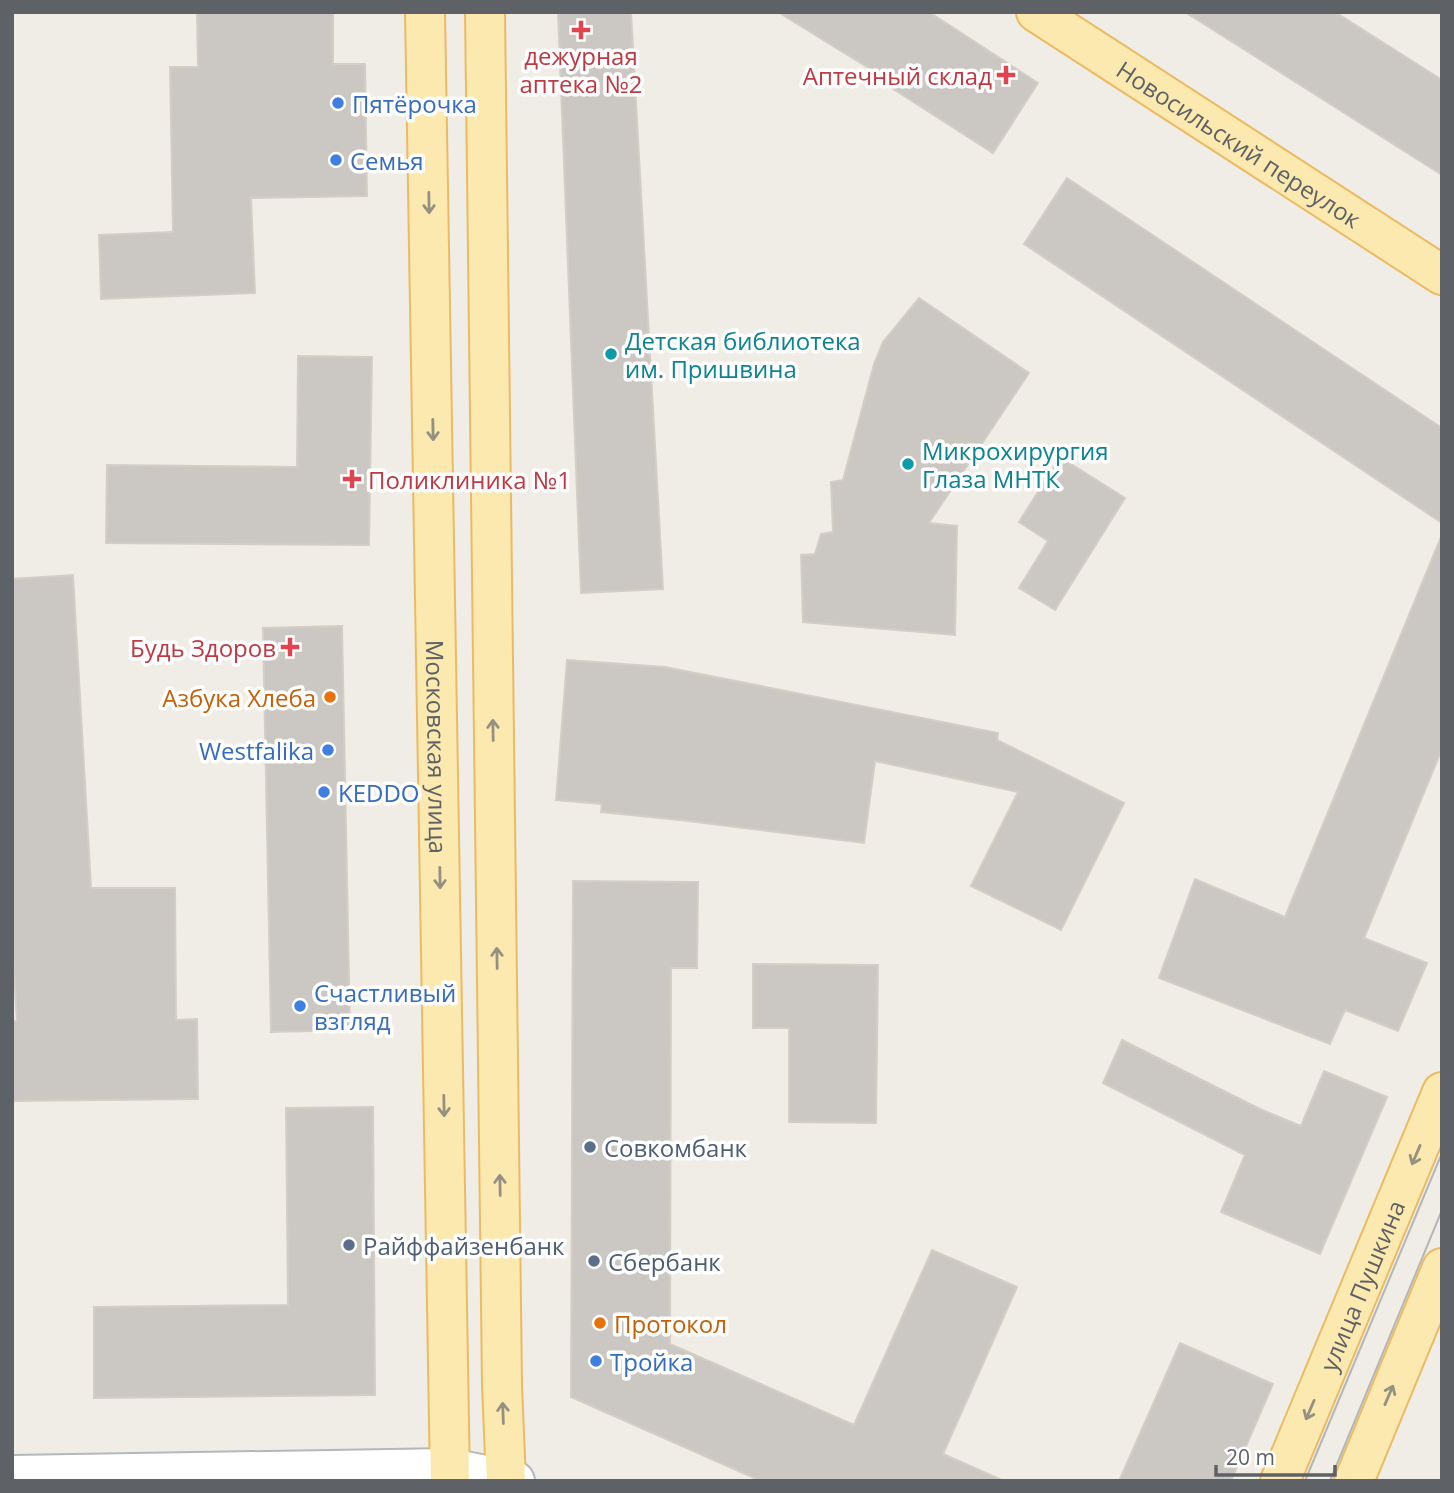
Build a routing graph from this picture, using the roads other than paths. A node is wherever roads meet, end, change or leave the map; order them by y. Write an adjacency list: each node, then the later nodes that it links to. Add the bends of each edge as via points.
1 (425, 12): 7 (main road, Московская улица, one-way to 7)
2 (485, 12): 9 (main road, one-way to 2, via 502,1345)
3 (1035, 12): 4 (main road, Новосильский переулок)
4 (1442, 275)
5 (1442, 1091): 10 (main road, улица Пушкина, one-way to 10)
6 (1442, 1268): 11 (main road, one-way to 6)
7 (450, 1474): 8 (street); 9 (street)
8 (12, 1475)
9 (509, 1480)
10 (1280, 1481)
11 (1354, 1481)

